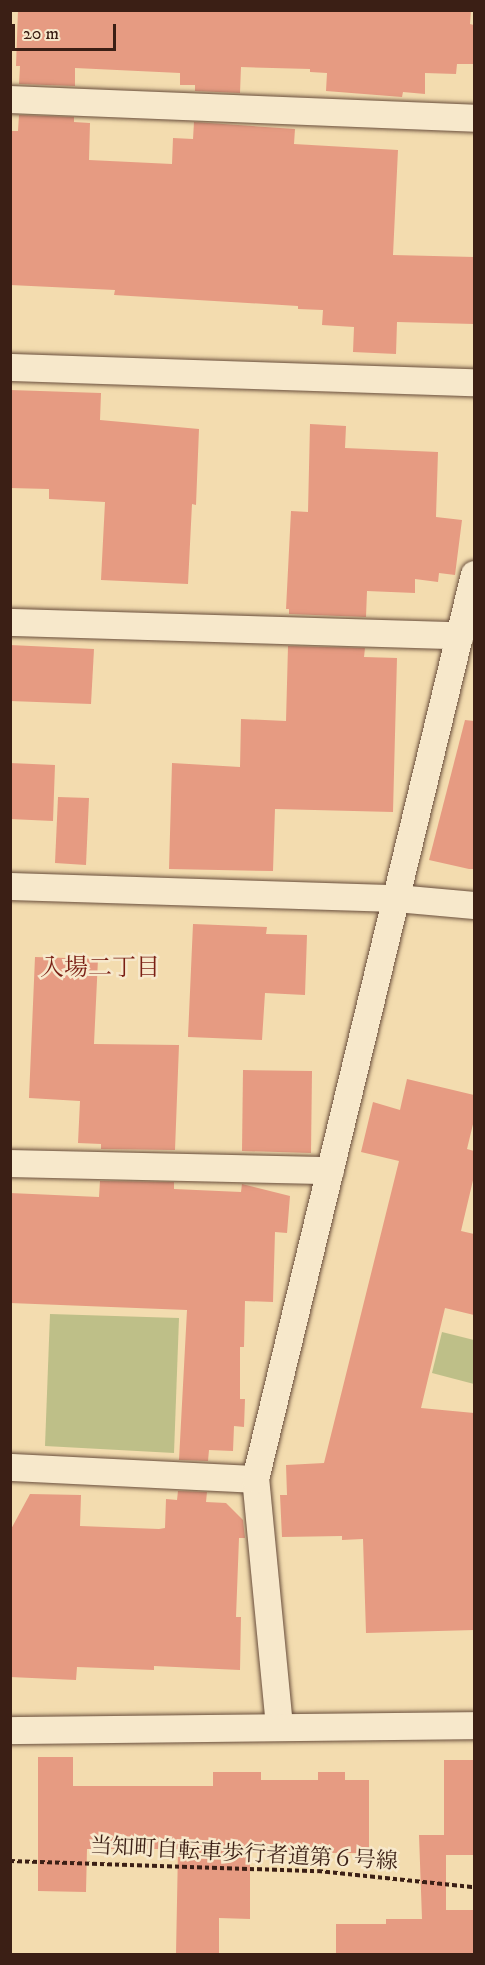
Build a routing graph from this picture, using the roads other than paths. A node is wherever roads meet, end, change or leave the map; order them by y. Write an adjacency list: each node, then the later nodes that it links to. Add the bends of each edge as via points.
1 (10, 99): 2 (street)
2 (474, 118)
3 (10, 368): 4 (street)
4 (474, 382)
5 (474, 574): 7 (street)
6 (10, 622): 7 (street)
7 (460, 635): 9 (street)
8 (10, 886): 9 (street)
9 (396, 898): 10 (street); 12 (street)
10 (474, 905)
11 (10, 1163): 12 (street)
12 (330, 1170): 14 (street)
13 (10, 1467): 14 (street)
14 (255, 1479): 16 (street)
15 (474, 1725): 16 (street)
16 (279, 1726): 17 (street)
17 (10, 1730)

